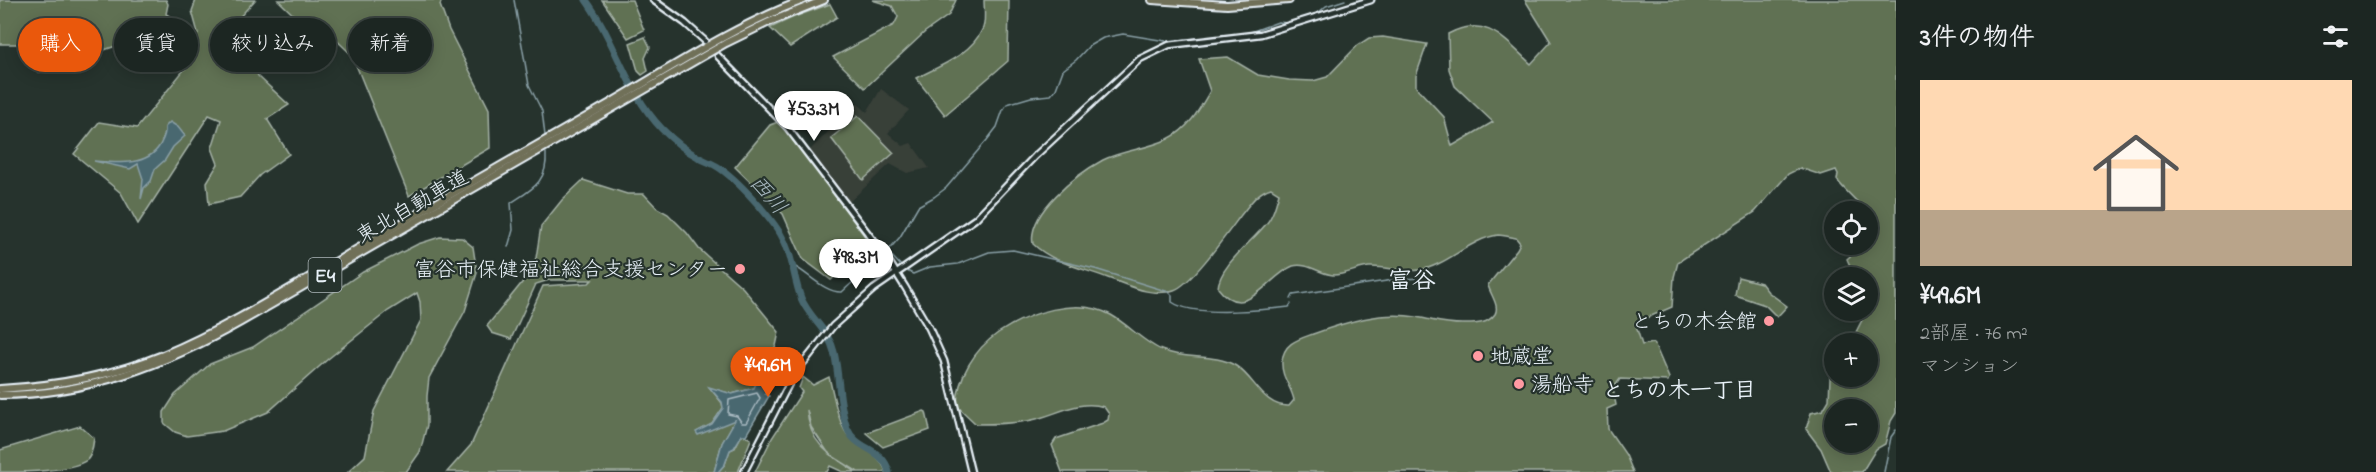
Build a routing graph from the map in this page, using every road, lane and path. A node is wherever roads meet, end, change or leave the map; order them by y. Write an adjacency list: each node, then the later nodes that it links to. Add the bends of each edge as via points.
1 (653, 0): 7 (street)
2 (804, 0): 9 (highway, 東北自動車道 / E4, via 742,28)
3 (824, 0): 9 (highway, 東北自動車道 / E4, via 746,33)
4 (1152, 0): 5 (highway, via 1227,5)
5 (1289, 0)
6 (1371, 0): 11 (street, via 1261,34 1178,43 1152,52 1035,156 975,219)
7 (705, 41)
8 (718, 56): 11 (street, via 788,127)
9 (644, 87): 10 (highway, 東北自動車道 / E4)
10 (627, 96): 12 (highway, 東北自動車道 / E4, via 188,344 99,376); 13 (highway, 東北自動車道 / E4, via 183,353 101,382)
11 (896, 273): 14 (street, via 833,326 793,376); 15 (street, via 944,361)
12 (0, 389)
13 (0, 395)
14 (744, 472)
15 (971, 472)

